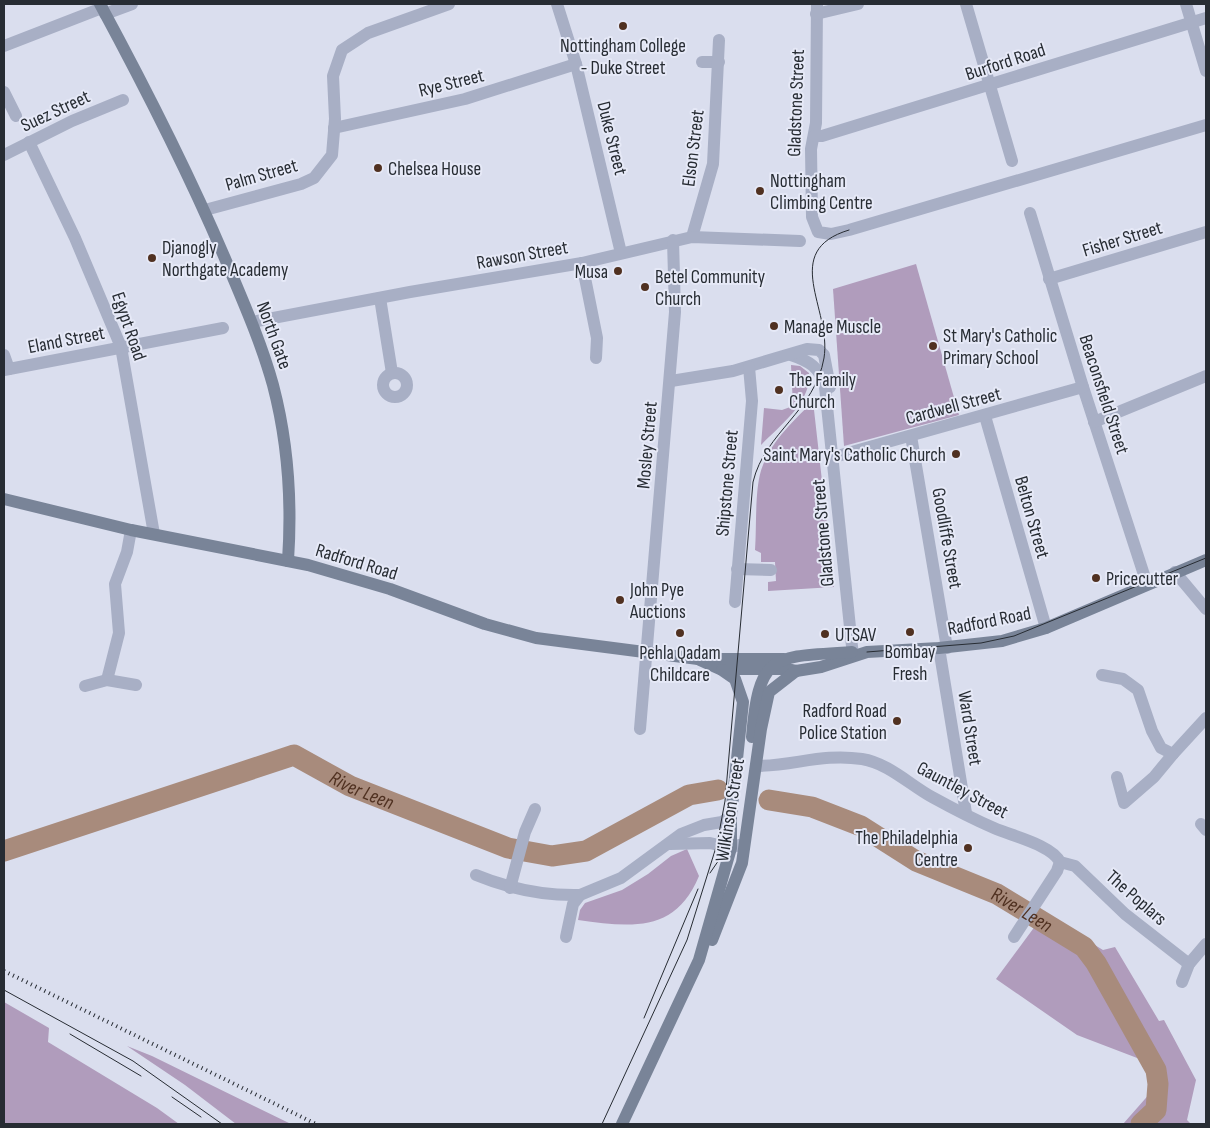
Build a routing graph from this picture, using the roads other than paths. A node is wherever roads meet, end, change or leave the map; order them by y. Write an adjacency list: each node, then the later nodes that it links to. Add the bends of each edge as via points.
1 (132, 4): 7 (street)
2 (449, 4): 22 (street, Palm Street, via 382,26 342,50 333,76)
3 (557, 4): 15 (street, Duke Street)
4 (858, 4): 8 (street)
5 (966, 4): 17 (street)
6 (1186, 4): 10 (street)
7 (102, 8): 12 (street); 27 (street, North Gate, via 147,89)
8 (817, 9): 23 (street, Gladstone Street)
9 (1206, 18): 10 (street, Burford Road)
10 (1192, 23): 16 (street); 17 (street, Burford Road)
11 (719, 40): 14 (street, Elson Street)
12 (4, 46)
13 (702, 62): 14 (street)
14 (719, 62): 30 (street, Elson Street, via 713,164)
15 (576, 64): 22 (street, Rye Street, via 465,99); 33 (street, Duke Street)
16 (1206, 71)
17 (990, 85): 23 (street, Burford Road); 26 (street)
18 (4, 92): 20 (street)
19 (123, 100): 24 (street, Suez Street)
20 (16, 116)
21 (1206, 125): 23 (street, Gladstone Street, via 832,234 818,232 813,223 811,149)
22 (334, 128): 27 (street, Palm Street, via 332,155 314,178)
23 (814, 136)
24 (29, 142): 25 (street, Suez Street); 39 (street, Egypt Road, via 75,238)
25 (4, 155)
26 (1012, 161)
27 (205, 210): 37 (street, North Gate)
28 (1030, 213): 35 (street, Beaconsfield Street)
29 (1206, 232): 35 (street, Fisher Street)
30 (692, 237): 31 (street, Rawson Street); 32 (street, Rawson Street)
31 (673, 240): 33 (street, Rawson Street); 47 (street, Mosley Street, via 676,312)
32 (800, 241)
33 (621, 253): 34 (street, Rawson Street)
34 (582, 263): 36 (street, Rawson Street); 42 (street, via 597,338)
35 (1049, 279): 48 (street, Beaconsfield Street)
36 (380, 298): 37 (street, Rawson Street); 45 (street)
37 (252, 322): 58 (street, North Gate, via 273,385 286,458 291,517)
38 (223, 328): 39 (street, Eland Street)
39 (121, 348): 44 (street, Eland Street); 56 (street, Egypt Road)
40 (4, 355): 44 (street)
41 (791, 355): 43 (street); 49 (street, Gladstone Street, via 811,362 820,373); 49 (street, Gladstone Street, via 807,349 818,350 824,355 830,387)
42 (596, 358)
43 (749, 367): 47 (street); 59 (street, Shipstone Street, via 752,402)
44 (6, 370)
45 (392, 373)
46 (1206, 376): 51 (street)
47 (671, 381): 67 (street, Mosley Street)
48 (1082, 387): 50 (street, Cardwell Street); 51 (street, Beaconsfield Street)
49 (828, 407): 53 (street, Gladstone Street)
50 (985, 416): 52 (street, Cardwell Street); 65 (street, Belton Street)
51 (1094, 422): 62 (street, Beaconsfield Street)
52 (910, 436): 53 (street, Cardwell Street); 66 (street, Goodliffe Street)
53 (834, 457): 68 (street, Gladstone Street)
54 (4, 498): 55 (street, Radford Road)
55 (131, 530): 56 (street, Radford Road); 76 (street, via 115,584 119,633)
56 (154, 534): 58 (street, Radford Road)
57 (1206, 560): 61 (street, Radford Road)
58 (288, 561): 67 (street, Radford Road, via 390,589 512,633)
59 (738, 569): 60 (street); 63 (street, Shipstone Street)
60 (771, 570)
61 (1175, 572): 62 (street, Radford Road); 64 (street)
62 (1147, 584): 65 (street, Radford Road)
63 (735, 602)
64 (1206, 609)
65 (1046, 628): 66 (street, Radford Road, via 1002,640)
66 (943, 648): 68 (street, Radford Road); 86 (street, Ward Street)
67 (648, 653): 69 (street, Radford Road); 81 (street, Mosley Street)
68 (853, 654): 71 (street, Radford Road, via 803,655); 74 (street, Radford Road, via 821,667)
69 (698, 659): 70 (street, Radford Road); 72 (street, Radford Road)
70 (752, 659): 71 (street, Radford Road); 73 (street)
71 (784, 659): 73 (street)
72 (720, 669): 73 (street, Radford Road); 87 (street, Wilkinson Street, via 735,679 743,702)
73 (768, 670): 74 (street, Radford Road); 79 (street); 90 (street, via 757,693 748,787 742,818)
74 (796, 672): 79 (street)
75 (1102, 675): 82 (street, via 1123,679 1138,690 1161,748)
76 (107, 680): 77 (street); 78 (street)
77 (136, 685)
78 (85, 686)
79 (771, 689): 83 (street, Wilkinson Street)
80 (1206, 718): 82 (street)
81 (640, 728)
82 (1173, 754): 84 (street, via 1154,777 1124,803)
83 (756, 766): 86 (street, Gauntley Street, via 824,757 865,760); 88 (street, Wilkinson Street)
84 (1117, 777)
85 (535, 809): 93 (street, via 525,832)
86 (966, 813): 91 (street, Gauntley Street, via 1054,852)
87 (731, 816): 89 (street, via 722,822 682,834); 90 (street, Wilkinson Street)
88 (749, 817): 90 (street, via 740,845); 98 (street, Wilkinson Street, via 742,863 732,893)
89 (670, 844): 90 (street); 94 (street, via 621,878)
90 (731, 844): 98 (street, Wilkinson Street)
91 (1060, 862): 96 (street); 99 (street, The Poplars, via 1075,866 1125,914)
92 (476, 875): 93 (street)
93 (510, 888): 94 (street, via 532,893)
94 (580, 895): 95 (street, via 572,904)
95 (566, 937)
96 (1014, 937)
97 (1206, 944): 99 (street)
98 (699, 960): 101 (street, Wilkinson Street)
99 (1189, 964): 100 (street)
100 (1182, 982)
101 (622, 1124)

